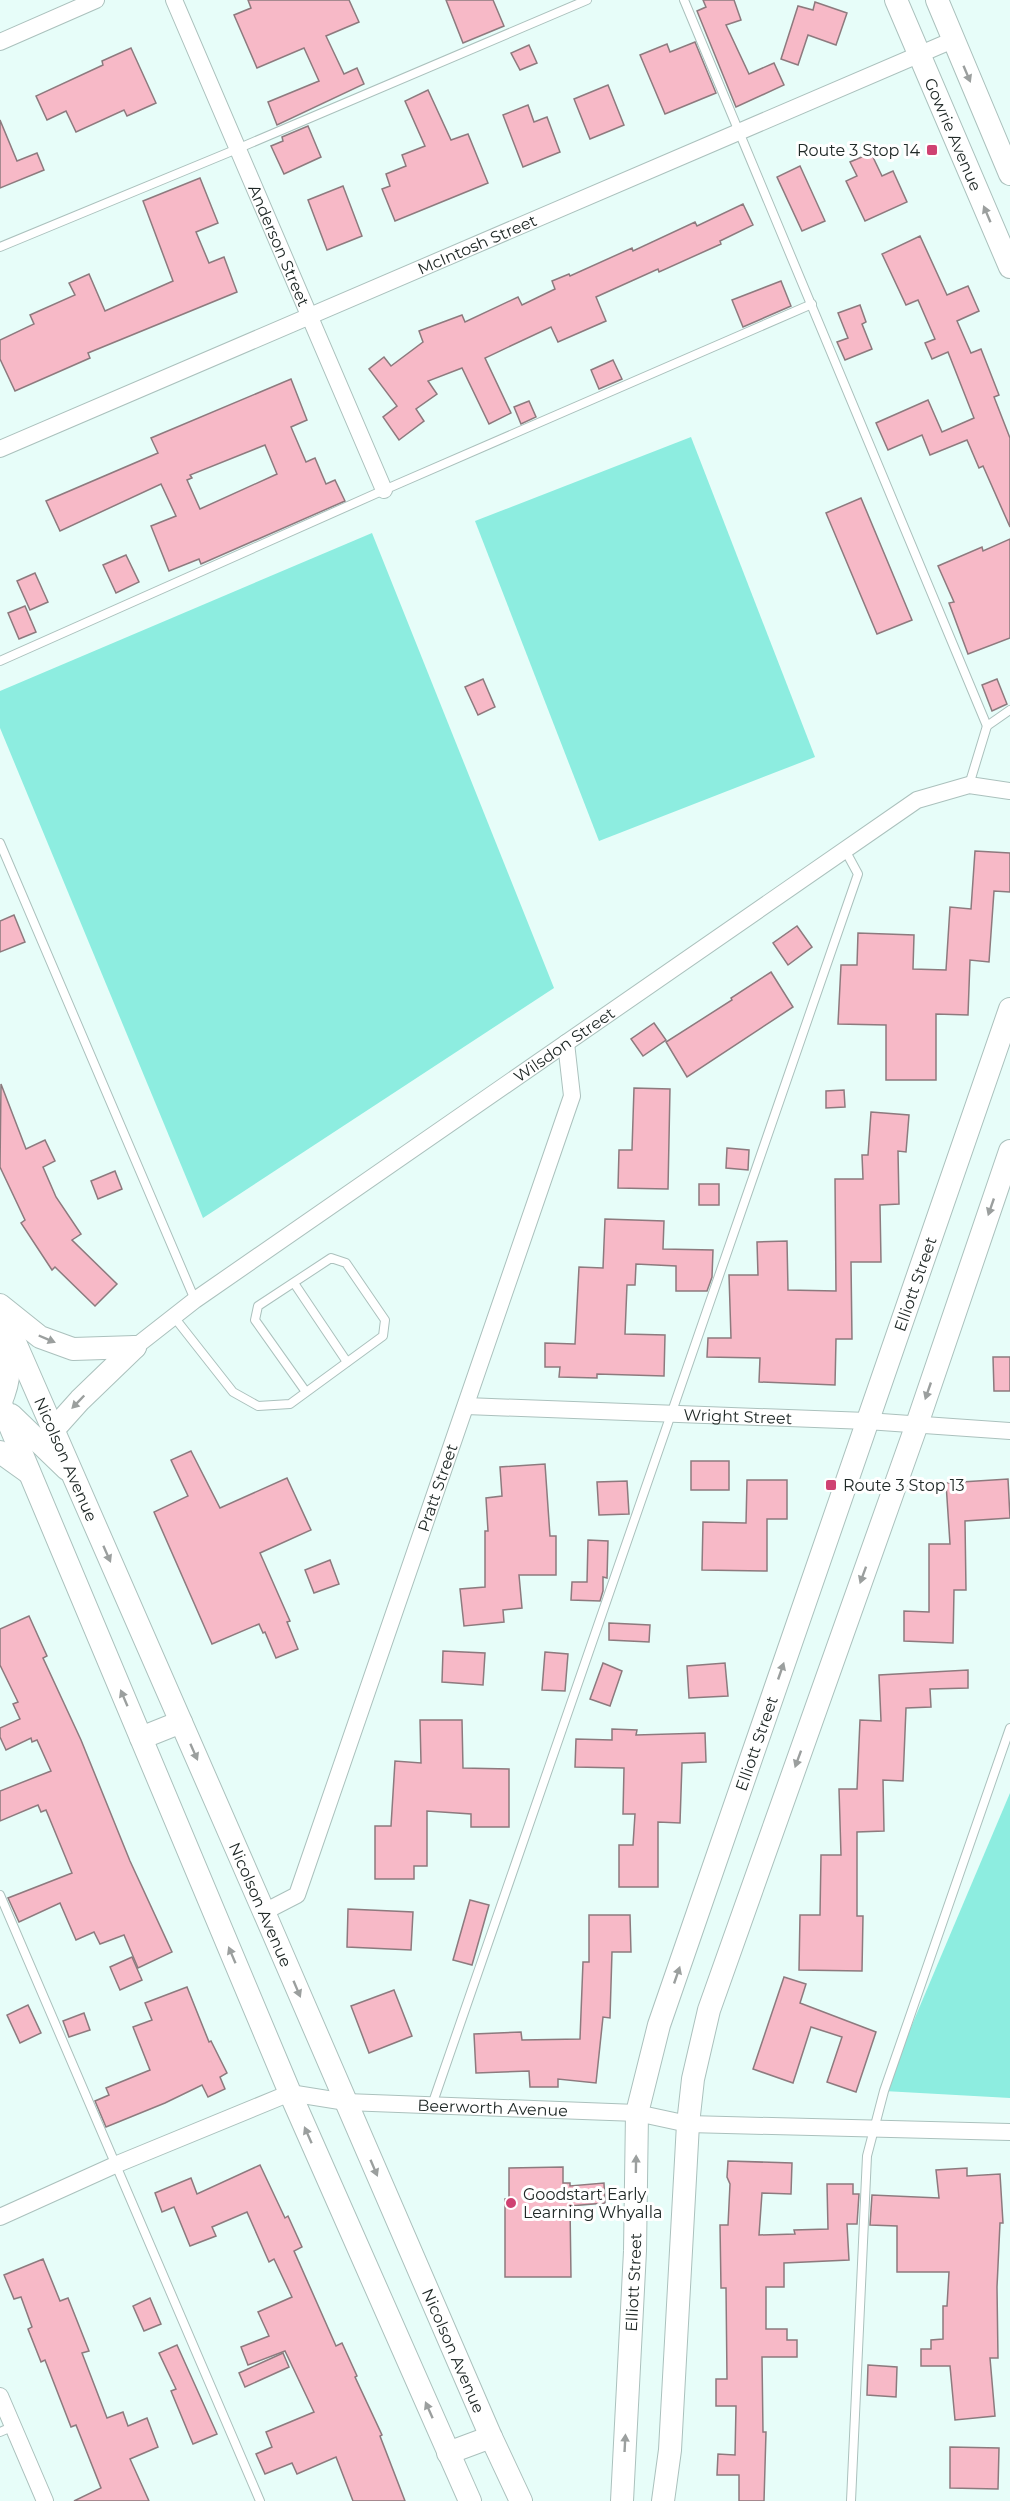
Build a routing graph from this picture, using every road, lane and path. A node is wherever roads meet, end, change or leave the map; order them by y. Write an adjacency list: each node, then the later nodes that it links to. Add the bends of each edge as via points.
1 (96, 0): 8 (street)
2 (174, 0): 11 (street, Anderson Street)
3 (587, 0): 11 (lane)
4 (684, 0): 10 (lane)
5 (896, 0): 9 (street, Gowrie Avenue)
6 (937, 0): 7 (street)
7 (953, 40): 9 (street, McIntosh Street); 12 (street, one-way to 12)
8 (0, 42)
9 (918, 55): 10 (street, McIntosh Street); 14 (street, Gowrie Avenue, one-way to 9)
10 (741, 131): 15 (lane); 16 (street, McIntosh Street)
11 (237, 149): 13 (lane); 16 (street, Anderson Street)
12 (1010, 174)
13 (0, 247)
14 (1010, 267)
15 (812, 304): 18 (lane); 21 (lane)
16 (308, 316): 17 (street, McIntosh Street); 18 (street, Anderson Street)
17 (0, 449)
18 (384, 490): 19 (lane)
19 (0, 661)
20 (1010, 710): 21 (lane)
21 (987, 726): 22 (lane)
22 (969, 785): 23 (street, Wilsdon Street); 25 (street, Wilsdon Street, via 917,800)
23 (1010, 791)
24 (0, 843): 30 (lane)
25 (845, 850): 27 (street, Wilsdon Street); 39 (lane, via 858,874)
26 (1010, 1009): 40 (street, Elliott Street)
27 (566, 1043): 30 (street, Wilsdon Street); 38 (street, Pratt Street, via 572,1096)
28 (1010, 1151): 41 (street, one-way to 41)
29 (294, 1283): 35 (lane); 35 (lane, via 331,1258 346,1263 385,1320 383,1336); 36 (lane, via 258,1306 255,1320)
30 (195, 1300): 32 (street, Wilsdon Street)
31 (0, 1306): 34 (street, one-way to 34, via 40,1337 73,1349); 42 (street, Nicolson Avenue)
32 (174, 1317): 34 (street, Wilsdon Street); 36 (lane, via 234,1392 258,1406 290,1404)
33 (0, 1342): 37 (street, via 9,1365 8,1384)
34 (135, 1347): 42 (street, one-way to 42)
35 (348, 1362): 36 (lane)
36 (306, 1392)
37 (0, 1403): 45 (street); 46 (street)
38 (466, 1406): 39 (street, Wright Street); 51 (street, Pratt Street, via 297,1894)
39 (670, 1414): 40 (street, Wright Street); 54 (lane)
40 (867, 1421): 41 (street, Wright Street); 55 (street, Elliott Street, one-way to 40, via 659,2025)
41 (916, 1426): 43 (street, Wright Street); 56 (street, one-way to 56, via 709,2010 693,2079)
42 (54, 1430): 46 (street, Nicolson Avenue)
43 (1010, 1431)
44 (0, 1452): 45 (street)
45 (30, 1473): 49 (street, one-way to 45)
46 (72, 1474): 47 (street, Nicolson Avenue, one-way to 47)
47 (181, 1722): 49 (street); 51 (street, Nicolson Avenue, one-way to 51)
48 (1010, 1728): 57 (lane)
49 (141, 1738): 52 (street, one-way to 49)
50 (0, 1895): 59 (lane)
51 (264, 1912): 53 (street, Nicolson Avenue, one-way to 53)
52 (290, 2093): 53 (street, Beerworth Avenue); 59 (street); 64 (street, one-way to 52)
53 (346, 2102): 54 (street, Beerworth Avenue); 63 (street, Nicolson Avenue, one-way to 63)
54 (432, 2105): 55 (street, Beerworth Avenue)
55 (637, 2113): 56 (street, Beerworth Avenue); 69 (street, Elliott Street, one-way to 55, via 635,2251)
56 (688, 2124): 57 (street, Beerworth Avenue); 70 (street, via 670,2450)
57 (873, 2129): 58 (street, Beerworth Avenue); 71 (lane, via 867,2156)
58 (1010, 2132)
59 (115, 2165): 60 (street); 66 (lane)
60 (0, 2217)
61 (0, 2396): 62 (street)
62 (7, 2429): 65 (street)
63 (491, 2437): 64 (street); 68 (street, Nicolson Avenue)
64 (448, 2453): 67 (street)
65 (45, 2501)
66 (260, 2501)
67 (470, 2501)
68 (521, 2501)
69 (622, 2501)
70 (663, 2501)
71 (850, 2501)

